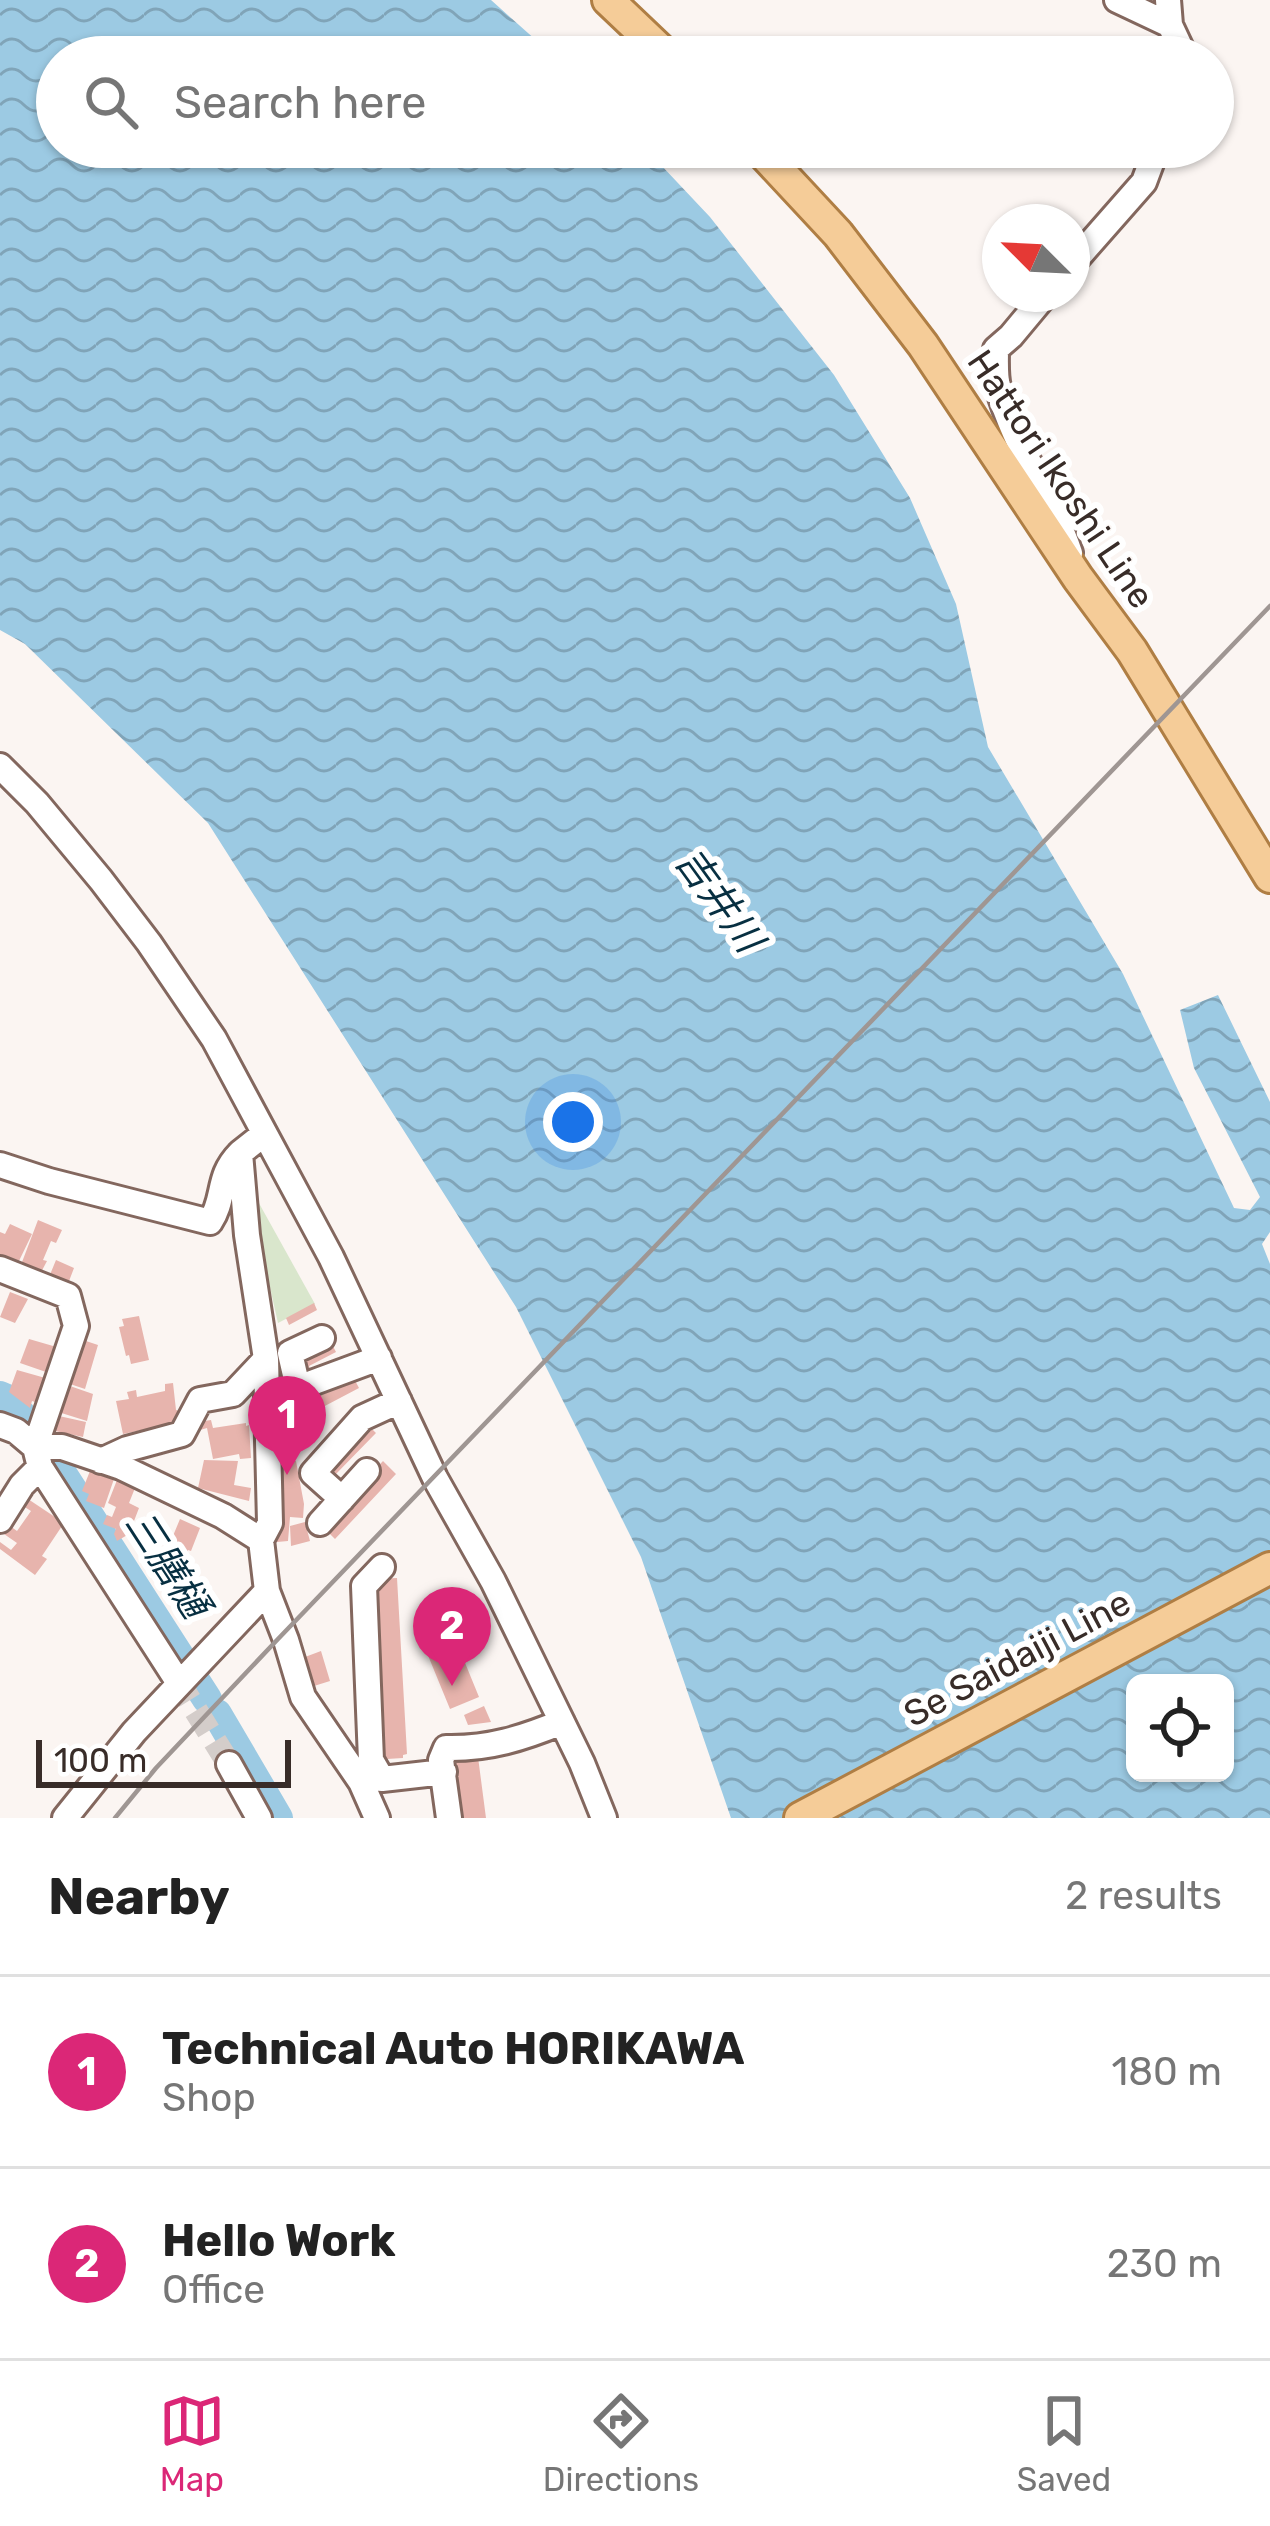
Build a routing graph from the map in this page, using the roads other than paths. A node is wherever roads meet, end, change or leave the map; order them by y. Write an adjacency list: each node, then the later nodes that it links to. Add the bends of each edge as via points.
1 (608, 0): 5 (main road)
2 (632, 0): 6 (street)
3 (1117, 0): 4 (street)
4 (1169, 12)
5 (646, 36)
6 (653, 36)
7 (777, 168): 11 (main road, Hattori Ikoshi Line, via 923,345)
8 (1149, 168): 9 (street)
9 (1090, 244)
10 (1031, 312): 11 (street, via 996,349 997,383)
11 (1078, 578): 13 (main road, Hattori Ikoshi Line)
12 (0, 766): 14 (street, via 149,943 214,1039)
13 (1270, 877)
14 (264, 1134): 15 (street); 19 (street)
15 (240, 1154): 16 (street, via 226,1166 210,1222); 20 (street)
16 (0, 1165)
17 (0, 1269): 23 (street, via 68,1295 76,1326)
18 (322, 1338): 19 (street, via 290,1354 298,1388)
19 (379, 1358): 21 (street)
20 (266, 1359): 24 (street, via 233,1394 200,1400 182,1434); 29 (street, via 270,1523)
21 (399, 1401): 26 (street, via 362,1418 313,1473); 34 (street)
22 (0, 1425): 23 (street)
23 (38, 1457): 24 (street, via 62,1448); 27 (street); 33 (street)
24 (101, 1460): 29 (street)
25 (367, 1471): 26 (street)
26 (342, 1499): 28 (street)
27 (0, 1520)
28 (320, 1523)
29 (261, 1540): 32 (street)
30 (382, 1567): 36 (street, via 364,1586 371,1760 382,1779)
31 (1270, 1568): 42 (main road, Se Saidaiji Line)
32 (267, 1591): 33 (street); 39 (street, via 303,1697)
33 (186, 1674): 37 (street)
34 (562, 1722): 36 (street, via 514,1741 446,1748); 41 (street)
35 (229, 1764): 38 (street)
36 (443, 1772): 40 (street)
37 (65, 1818)
38 (259, 1818)
39 (377, 1818)
40 (449, 1818)
41 (604, 1818)
42 (800, 1818)

